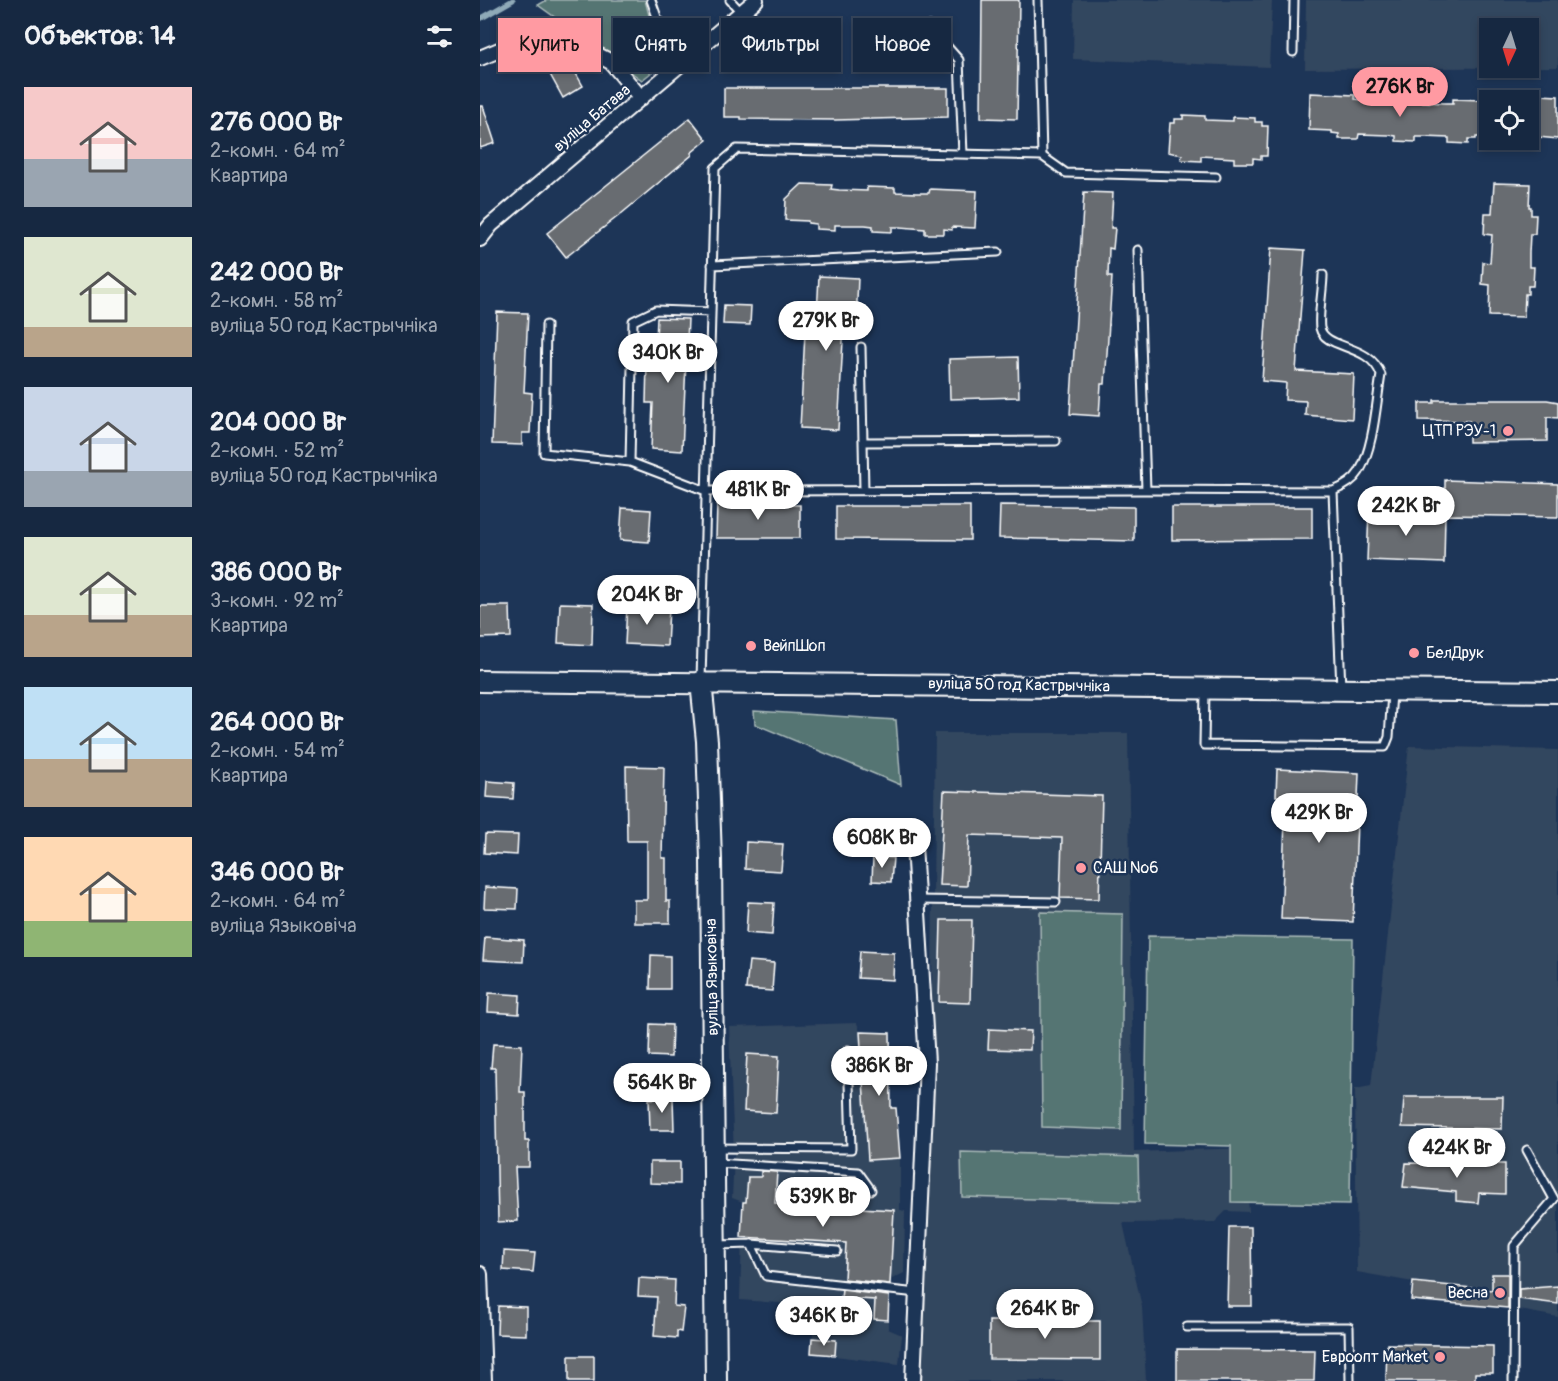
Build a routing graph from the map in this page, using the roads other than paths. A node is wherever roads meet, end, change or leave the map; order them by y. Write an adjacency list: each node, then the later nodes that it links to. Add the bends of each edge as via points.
1 (651, 0): 7 (lane)
2 (730, 0): 6 (lane)
3 (756, 0): 6 (street, вуліца Батава)
4 (1038, 0): 15 (lane)
5 (1294, 0): 10 (lane)
6 (741, 12): 8 (street, вуліца Батава)
7 (657, 18)
8 (709, 40)
9 (951, 51): 14 (lane, via 959,60)
10 (1293, 52)
11 (480, 58): 13 (street, via 511,45 538,40 573,42 611,62)
12 (671, 72): 13 (street, вуліца Батава)
13 (641, 98): 17 (street, вуліца Батава, via 491,225)
14 (963, 154): 15 (lane); 20 (lane, via 737,149 715,168)
15 (1042, 156): 16 (lane, via 1066,173)
16 (1216, 177)
17 (480, 239)
18 (1137, 250): 29 (lane)
19 (998, 252): 20 (lane)
20 (712, 265): 22 (lane)
21 (1323, 275): 31 (lane, via 1320,329 1334,342 1364,354 1377,364 1381,375 1367,454 1358,474 1345,487)
22 (711, 312): 27 (lane, via 656,310 633,321); 30 (lane)
23 (546, 324): 27 (lane, via 544,453)
24 (861, 347): 25 (lane)
25 (863, 441): 26 (lane); 28 (lane)
26 (1056, 441)
27 (630, 462): 30 (lane)
28 (864, 490): 29 (lane); 30 (lane)
29 (1146, 490): 31 (lane)
30 (706, 491): 33 (lane)
31 (1333, 491): 35 (lane)
32 (480, 681): 33 (main road, вуліца 50 год Кастрычніка)
33 (701, 682): 34 (main road, вуліца 50 год Кастрычніка); 43 (main road, вуліца Языковіча, via 710,836)
34 (1205, 687): 35 (main road, вуліца 50 год Кастрычніка); 36 (lane, via 1204,745 1385,747)
35 (1341, 689): 36 (main road, вуліца 50 год Кастрычніка)
36 (1392, 690): 37 (main road, вуліца 50 год Кастрычніка)
37 (1558, 692)
38 (914, 845): 39 (street)
39 (917, 900): 40 (lane); 49 (street, via 927,1063)
40 (1056, 902)
41 (848, 1050): 43 (lane, via 851,1149)
42 (1527, 1150): 55 (lane, via 1554,1199 1514,1246)
43 (714, 1156): 44 (lane, via 858,1172); 46 (main road, вуліца Языковіча)
44 (871, 1190)
45 (751, 1244): 46 (lane); 47 (lane); 49 (lane, via 766,1276)
46 (715, 1245): 52 (main road, вуліца Языковіча)
47 (837, 1251)
48 (480, 1274): 51 (street)
49 (917, 1293): 53 (street)
50 (1187, 1327): 54 (lane, via 1349,1327)
51 (484, 1381)
52 (716, 1381)
53 (913, 1381)
54 (1350, 1381)
55 (1513, 1381)

